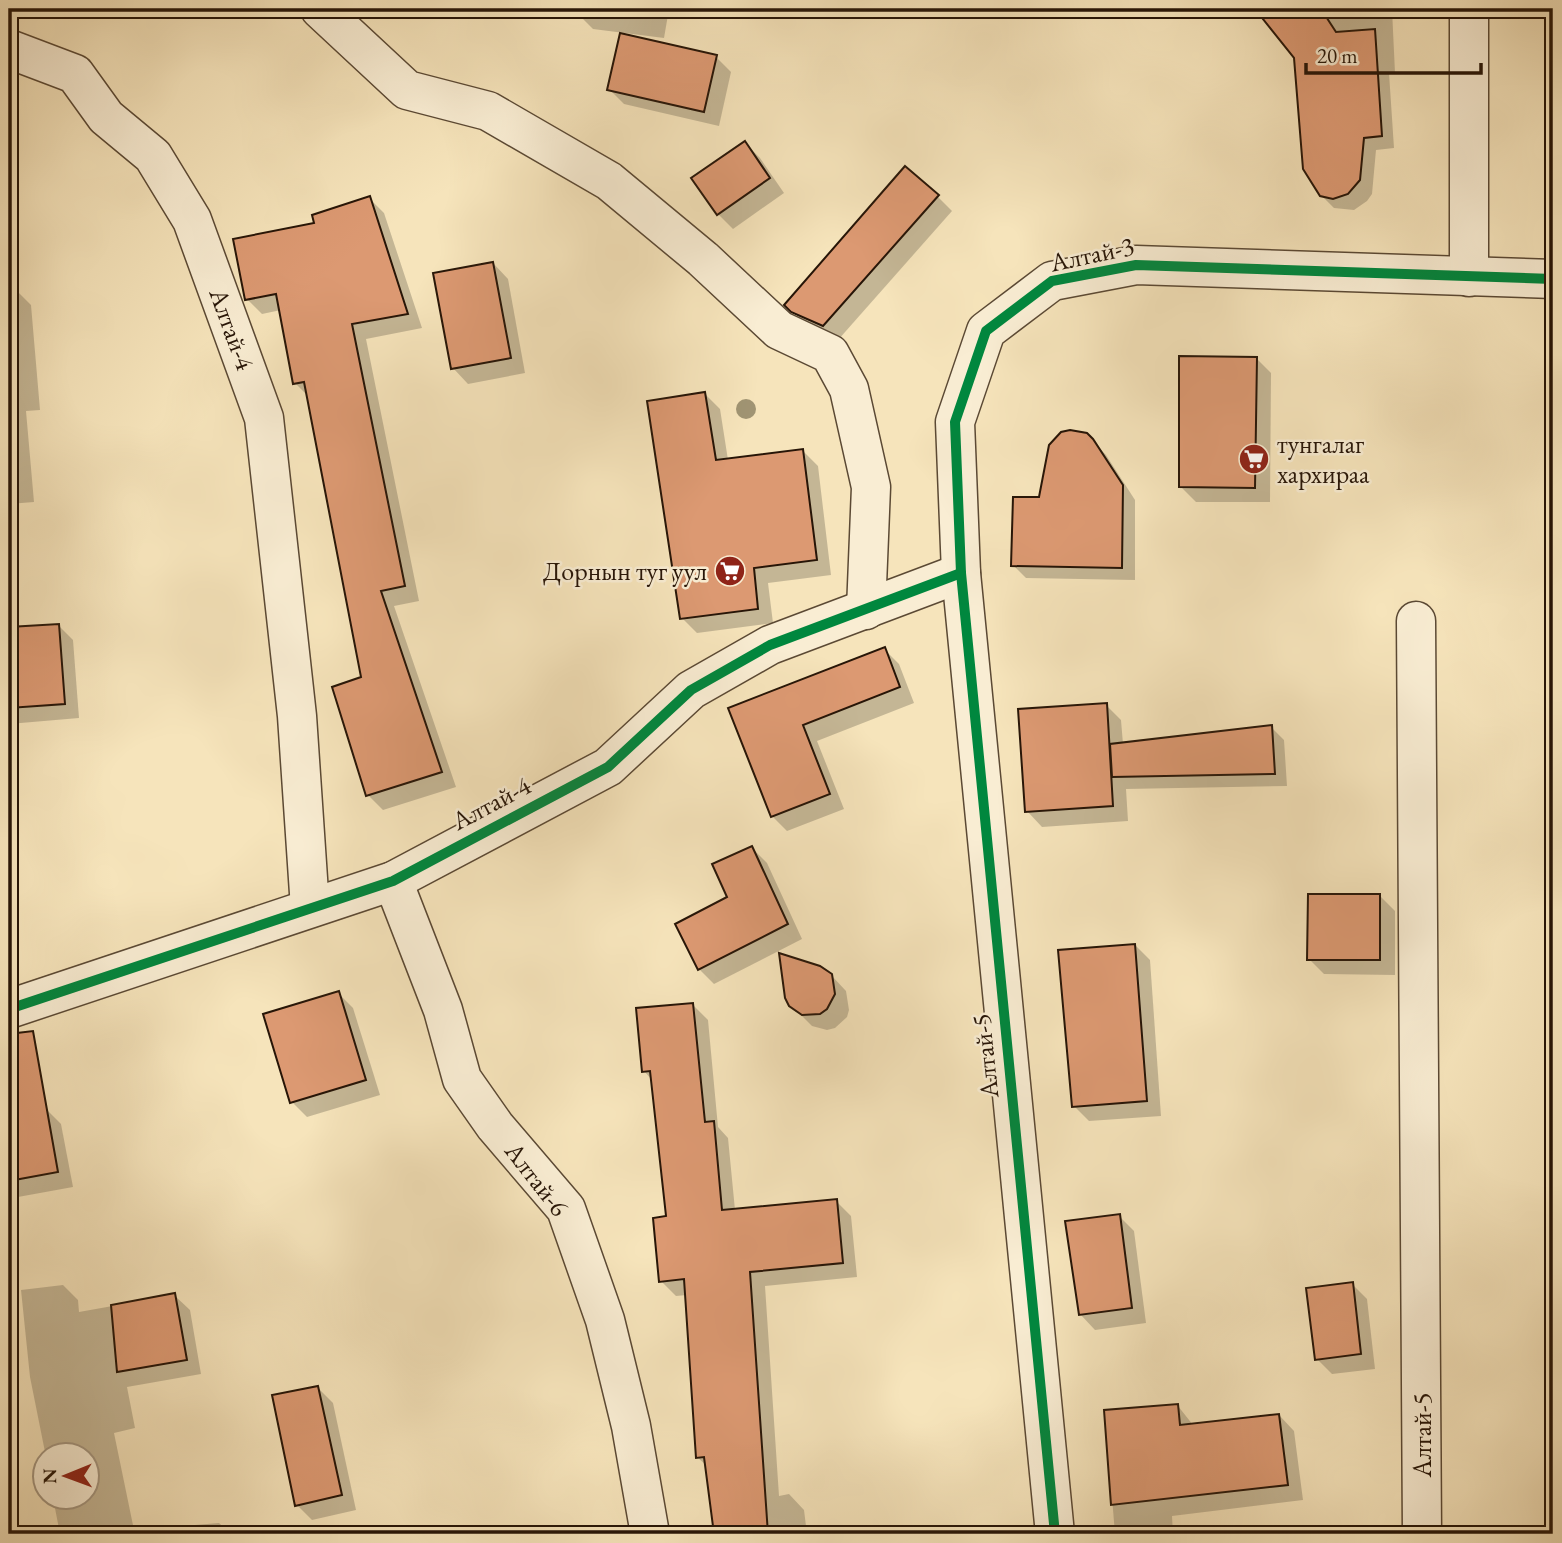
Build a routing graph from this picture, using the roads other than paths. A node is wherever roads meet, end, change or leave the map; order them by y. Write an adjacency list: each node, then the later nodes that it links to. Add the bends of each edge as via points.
1 (320, 9): 7 (street, via 407,90 488,111 609,180 703,258 779,330 830,354 849,389 871,487)
2 (1469, 9): 4 (street)
3 (9, 49): 10 (street, Алтай-4, via 75,74 106,117 153,156 192,220 264,418 297,716)
4 (1469, 277): 5 (street, Алтай-3); 6 (street, Алтай-3, via 1136,265 1052,281 986,331 955,422)
5 (1553, 279)
6 (961, 573): 7 (street, Алтай-4); 13 (street, Алтай-5)
7 (866, 610): 9 (street, Алтай-4, via 770,645 691,690 608,767)
8 (1416, 621): 14 (street, Алтай-5)
9 (393, 881): 10 (street, Алтай-4); 12 (street, Алтай-6, via 443,1010 462,1079 495,1126 566,1209 605,1320 631,1426)
10 (310, 908): 11 (street, Алтай-4)
11 (9, 1009)
12 (650, 1534)
13 (1055, 1534)
14 (1422, 1534)

